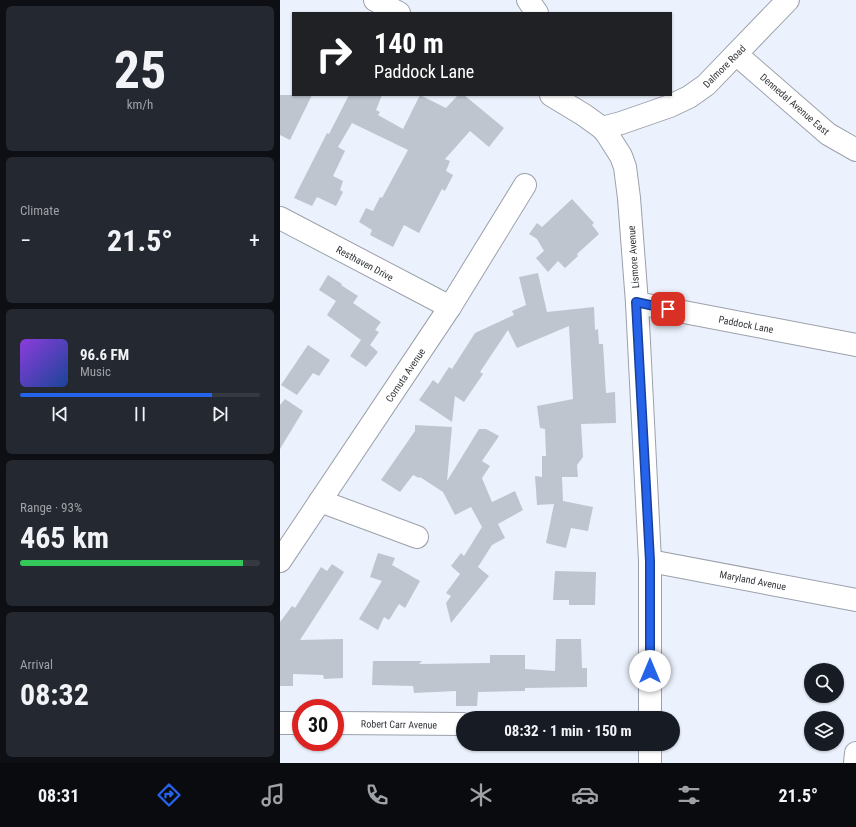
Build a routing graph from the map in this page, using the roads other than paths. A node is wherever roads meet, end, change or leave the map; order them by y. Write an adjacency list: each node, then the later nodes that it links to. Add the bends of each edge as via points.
1 (375, 0): 4 (street)
2 (528, 0): 5 (street)
3 (788, 0): 6 (street, Dalmore Road)
4 (397, 12)
5 (536, 12)
6 (736, 54): 8 (street, Dalmore Road, via 706,85 689,97 670,106); 9 (street, Dennedal Avenue East, via 828,134)
7 (553, 96): 8 (street, Lismore Avenue)
8 (602, 128): 12 (street, Lismore Avenue, via 621,156 625,167)
9 (856, 150)
10 (525, 185): 13 (street, Cornuta Avenue)
11 (280, 218): 13 (street, Resthaven Drive)
12 (636, 302): 14 (street, Paddock Lane); 18 (street, Lismore Avenue)
13 (450, 307): 15 (street, Cornuta Avenue)
14 (856, 345)
15 (320, 501): 16 (street); 17 (street, Cornuta Avenue)
16 (417, 537)
17 (280, 561)
18 (650, 561): 19 (street, Maryland Avenue); 20 (street, Lismore Avenue)
19 (856, 600)
20 (650, 711)
21 (280, 723): 22 (street)
22 (292, 723)
23 (344, 723): 24 (street, Robert Carr Avenue)
24 (456, 724)
25 (650, 751): 27 (street)
26 (856, 753): 28 (street)
27 (650, 763)
28 (855, 763)

